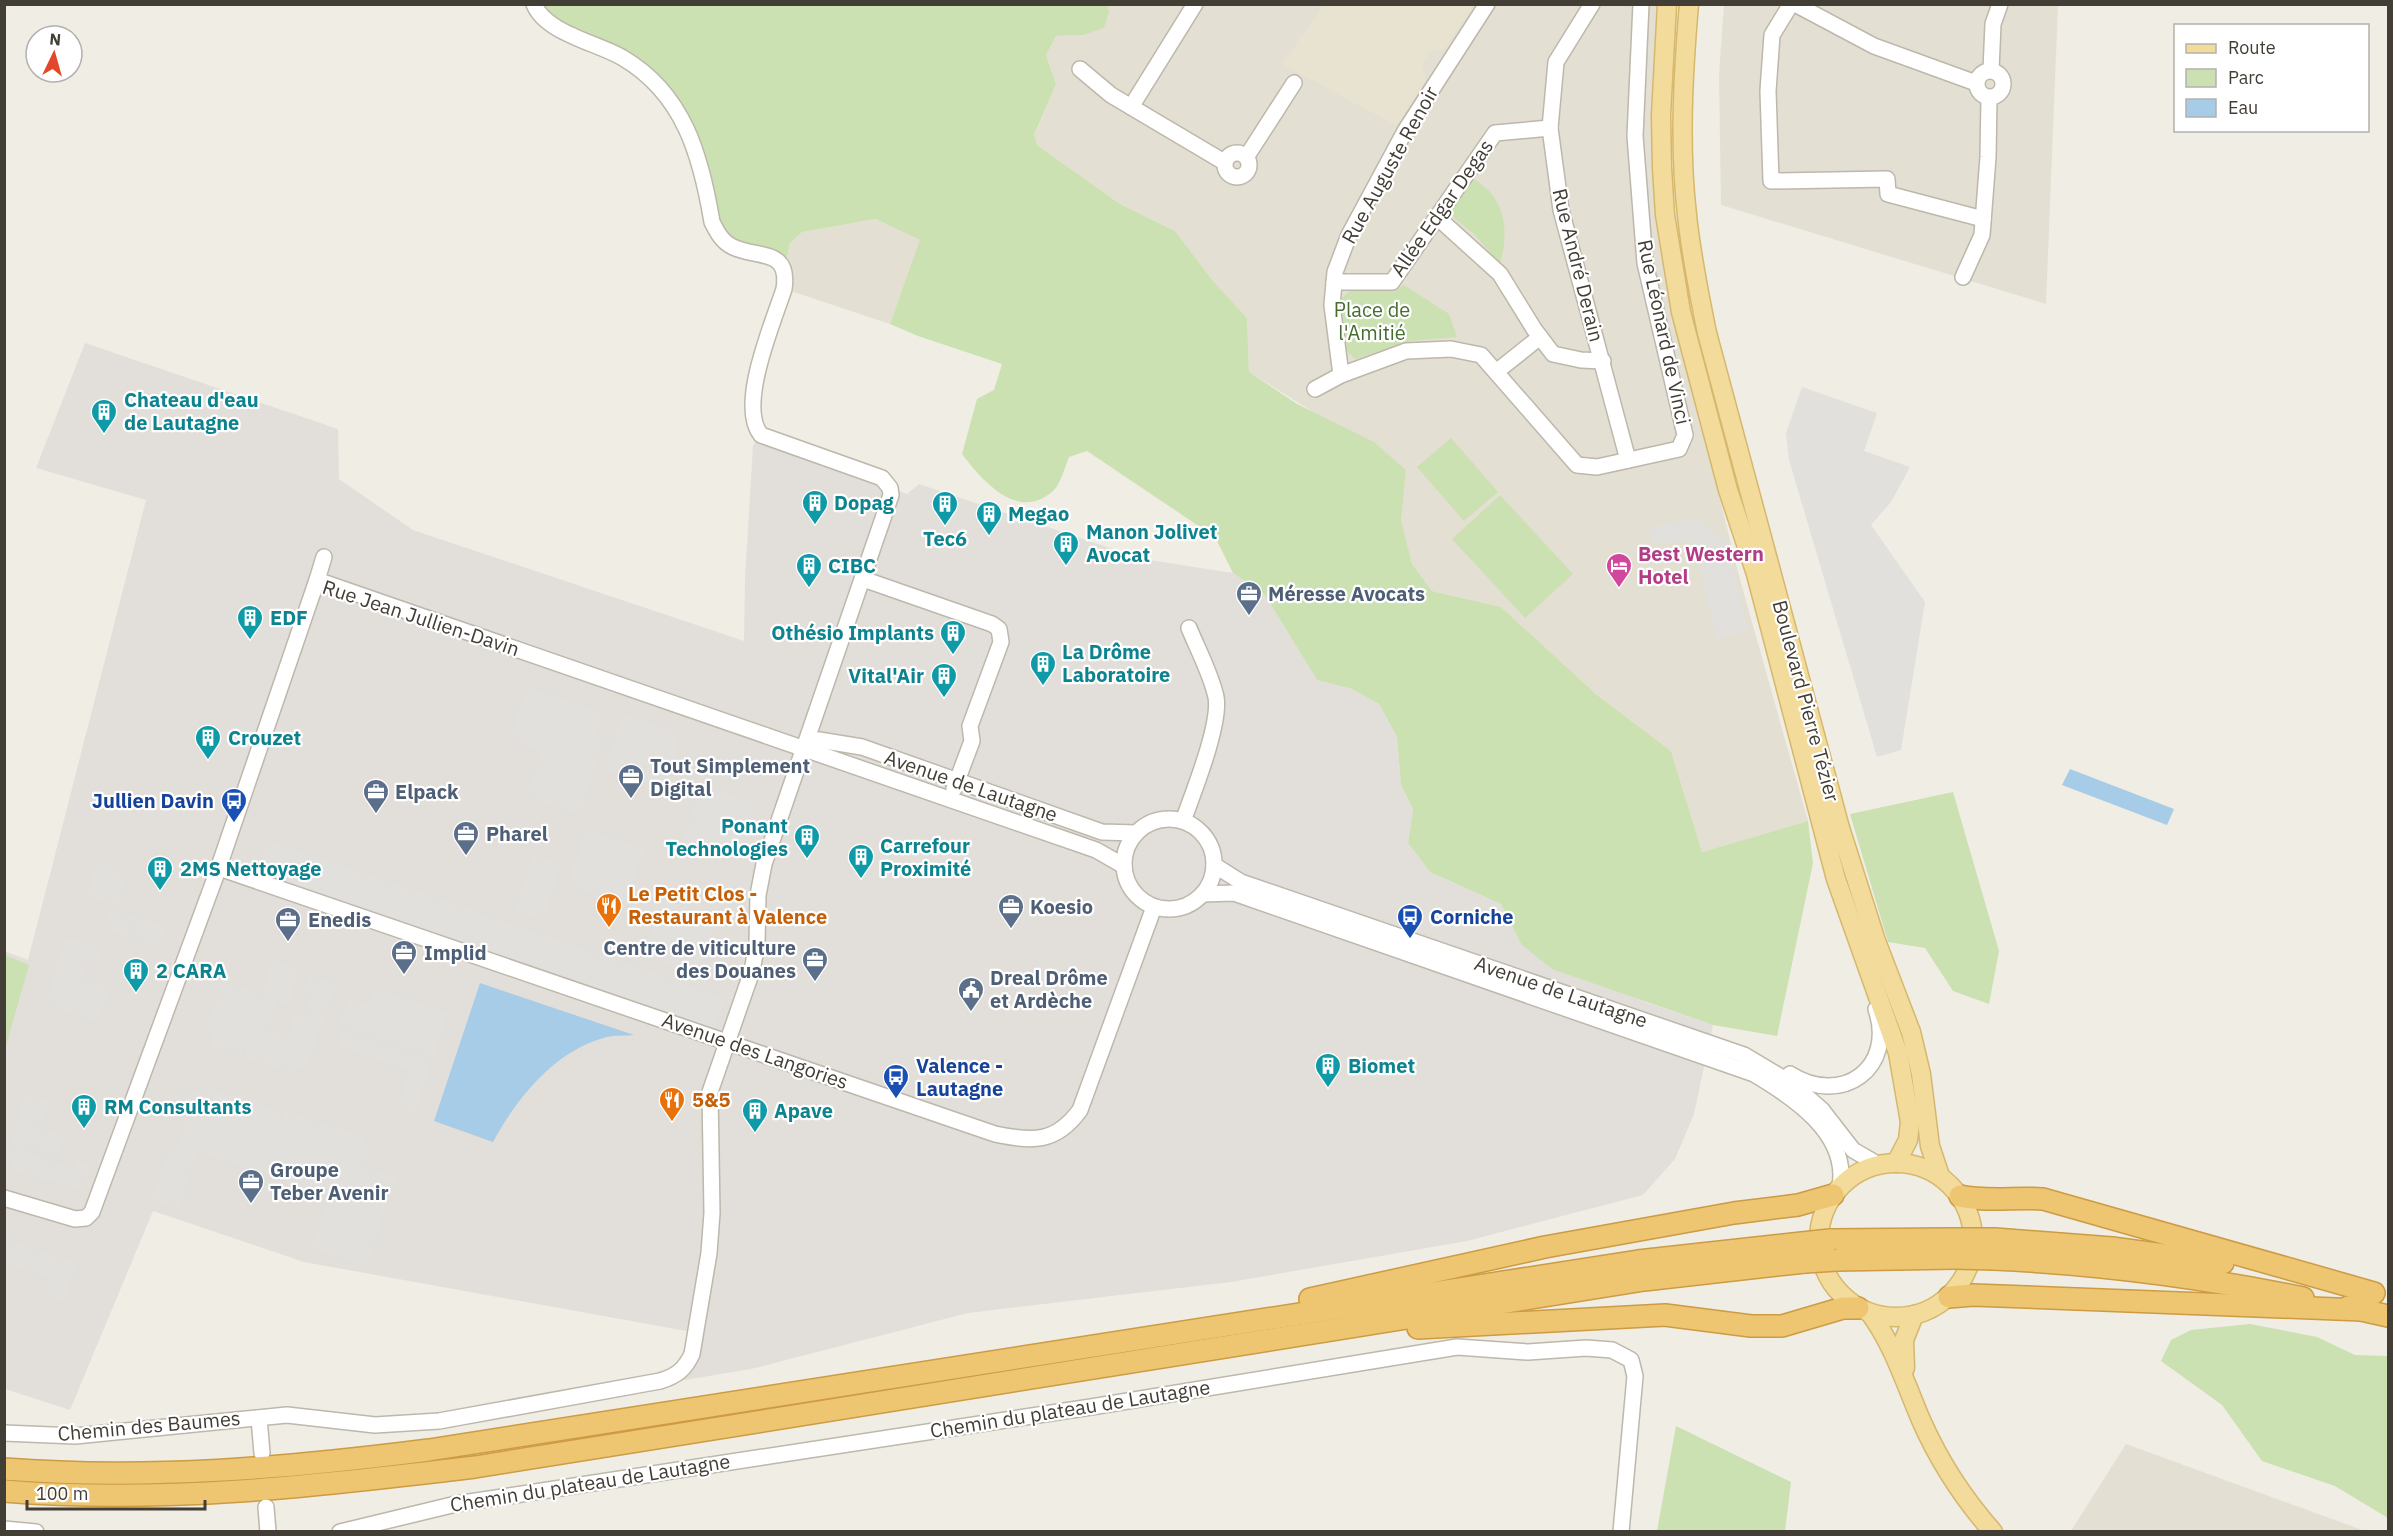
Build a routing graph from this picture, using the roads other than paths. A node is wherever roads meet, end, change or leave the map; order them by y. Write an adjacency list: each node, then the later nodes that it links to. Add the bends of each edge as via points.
1 (534, 4): 28 (street, via 547,22 623,58 658,84 685,122 695,144 717,233 734,248 768,255 781,263 786,275 784,289 753,392 754,427 761,435 886,482 891,495)
2 (1195, 4): 15 (street)
3 (1487, 4): 20 (street, Rue Auguste Renoir, via 1405,131 1348,236)
4 (1592, 4): 16 (street, Rue André Derain, via 1556,62)
5 (1641, 4): 26 (street, Rue Léonard de Vinci, via 1635,136 1645,263 1685,435 1679,449)
6 (1667, 4): 41 (main road, Boulevard Pierre Tézier, via 1662,168 1665,215 1681,312 1756,574 1836,879)
7 (1689, 4): 45 (main road, Boulevard Pierre Tézier, via 1684,176 1686,213 1701,300 1738,455 1840,828 1876,941 1911,1032 1930,1146)
8 (1793, 4): 13 (street, via 1874,46); 18 (street, via 1772,35 1768,91 1771,181 1887,179 1888,194)
9 (2000, 4): 11 (street, via 1994,24)
10 (1080, 69): 15 (street)
11 (1991, 70): 13 (street, via 1981,73); 14 (street, via 2001,75 2004,85 1999,94)
12 (1294, 83): 15 (street, via 1247,156 1240,152 1230,154 1224,162)
13 (1976, 83): 14 (street, via 1980,93)
14 (1989, 98): 18 (street)
15 (1131, 107)
16 (1550, 128): 17 (street, Allée Edgar Degas, via 1495,133); 22 (street, Rue André Derain, via 1561,210 1589,322)
17 (1437, 217): 20 (street, Allée Edgar Degas, via 1392,282); 21 (street, via 1500,274)
18 (1983, 219): 19 (street, via 1982,235)
19 (1963, 277)
20 (1334, 282): 24 (street, Rue Auguste Renoir, via 1332,305)
21 (1540, 337): 22 (street, via 1553,354); 23 (street)
22 (1603, 361): 26 (street, Rue André Derain)
23 (1496, 372): 24 (street, Rue Léonard de Vinci, via 1481,355 1451,349 1406,351); 26 (street, Rue Léonard de Vinci, via 1577,465 1597,467)
24 (1341, 375): 25 (street, Rue Léonard de Vinci)
25 (1315, 389)
26 (1629, 460)
27 (324, 557): 29 (street)
28 (863, 579): 31 (street); 32 (street, via 999,629 1001,642 970,726 972,741)
29 (317, 580): 31 (street, Rue Jean Jullien-Davin); 38 (street, Rue Jean Jullien-Davin)
30 (1189, 628): 34 (street, via 1211,682 1216,708)
31 (805, 746): 32 (street, Avenue de Lautagne, via 819,740 862,747); 33 (street, Avenue de Lautagne); 42 (street, via 764,864 752,971)
32 (957, 781): 33 (street); 35 (street, Avenue de Lautagne, via 1102,831)
33 (950, 799): 36 (street, Avenue de Lautagne, via 1096,849)
34 (1183, 821): 35 (street, via 1162,819); 37 (street, via 1206,838)
35 (1136, 833): 36 (street)
36 (1124, 866): 40 (street, via 1125,877 1136,895)
37 (1214, 866): 39 (street); 43 (street, Avenue de Lautagne, via 1241,882)
38 (219, 868): 42 (street, Avenue des Langories); 48 (street, Rue Jean Jullien-Davin, via 92,1212 86,1218 75,1219)
39 (1203, 894): 40 (street, via 1180,908); 46 (street, Avenue de Lautagne, via 1234,893 1754,1074 1808,1110 1837,1154 1842,1173)
40 (1154, 907): 42 (street, Avenue des Langories, via 1089,1091 1068,1127 1046,1138 1021,1140 995,1134)
41 (1859, 949): 43 (street, via 1881,1034 1872,1063 1860,1075 1846,1085 1813,1086 1771,1062); 44 (main road, Boulevard Pierre Tézier, via 1884,1008 1904,1078 1910,1132 1906,1147)
42 (728, 1042): 60 (street, via 710,1092 712,1213 701,1302 692,1354 687,1366 674,1377 428,1422 375,1425 288,1415)
43 (1744, 1055): 44 (street, Avenue de Lautagne, via 1791,1083 1822,1110 1853,1150)
44 (1887, 1164): 45 (main road, via 1915,1165); 46 (main road, via 1859,1172)
45 (1940, 1176): 47 (main road)
46 (1836, 1191): 53 (main road, via 1820,1222 1819,1252 1827,1276); 58 (highway, via 1798,1205 1545,1247)
47 (1960, 1196): 51 (highway, via 1983,1200 2043,1199); 52 (main road, via 1970,1218 1973,1249 1964,1278)
48 (4, 1198)
49 (1995, 1249): 50 (highway, bridge); 51 (highway, via 2112,1248 2180,1256); 54 (highway, via 2057,1262 2176,1275)
50 (1803, 1252): 57 (highway); 58 (highway, via 1638,1261)
51 (2381, 1295)
52 (1949, 1297): 54 (highway); 55 (main road)
53 (1859, 1308): 55 (main road, via 1892,1317); 57 (highway, via 1822,1308 1764,1326 1665,1315); 59 (main road, via 1882,1329)
54 (2362, 1310): 56 (highway)
55 (1914, 1315): 59 (main road, via 1905,1340)
56 (2388, 1316)
57 (1256, 1340): 64 (highway, via 717,1430 368,1480 181,1495)
58 (1073, 1350): 63 (highway, via 502,1440 308,1466 153,1474)
59 (1905, 1376): 71 (main road, via 1933,1445 1950,1475)
60 (259, 1418): 61 (street, Chemin des Baumes, via 75,1436); 62 (street, Chemin des Baumes)
61 (4, 1433)
62 (262, 1453)
63 (4, 1469)
64 (4, 1491)
65 (266, 1507): 68 (street)
66 (4, 1528): 67 (street)
67 (36, 1532)
68 (268, 1532)
69 (340, 1532): 70 (street, Chemin du plateau de Lautagne, via 467,1502 1458,1347 1528,1352 1586,1348 1612,1350 1631,1360 1635,1376)
70 (1621, 1532)
71 (1993, 1532)

